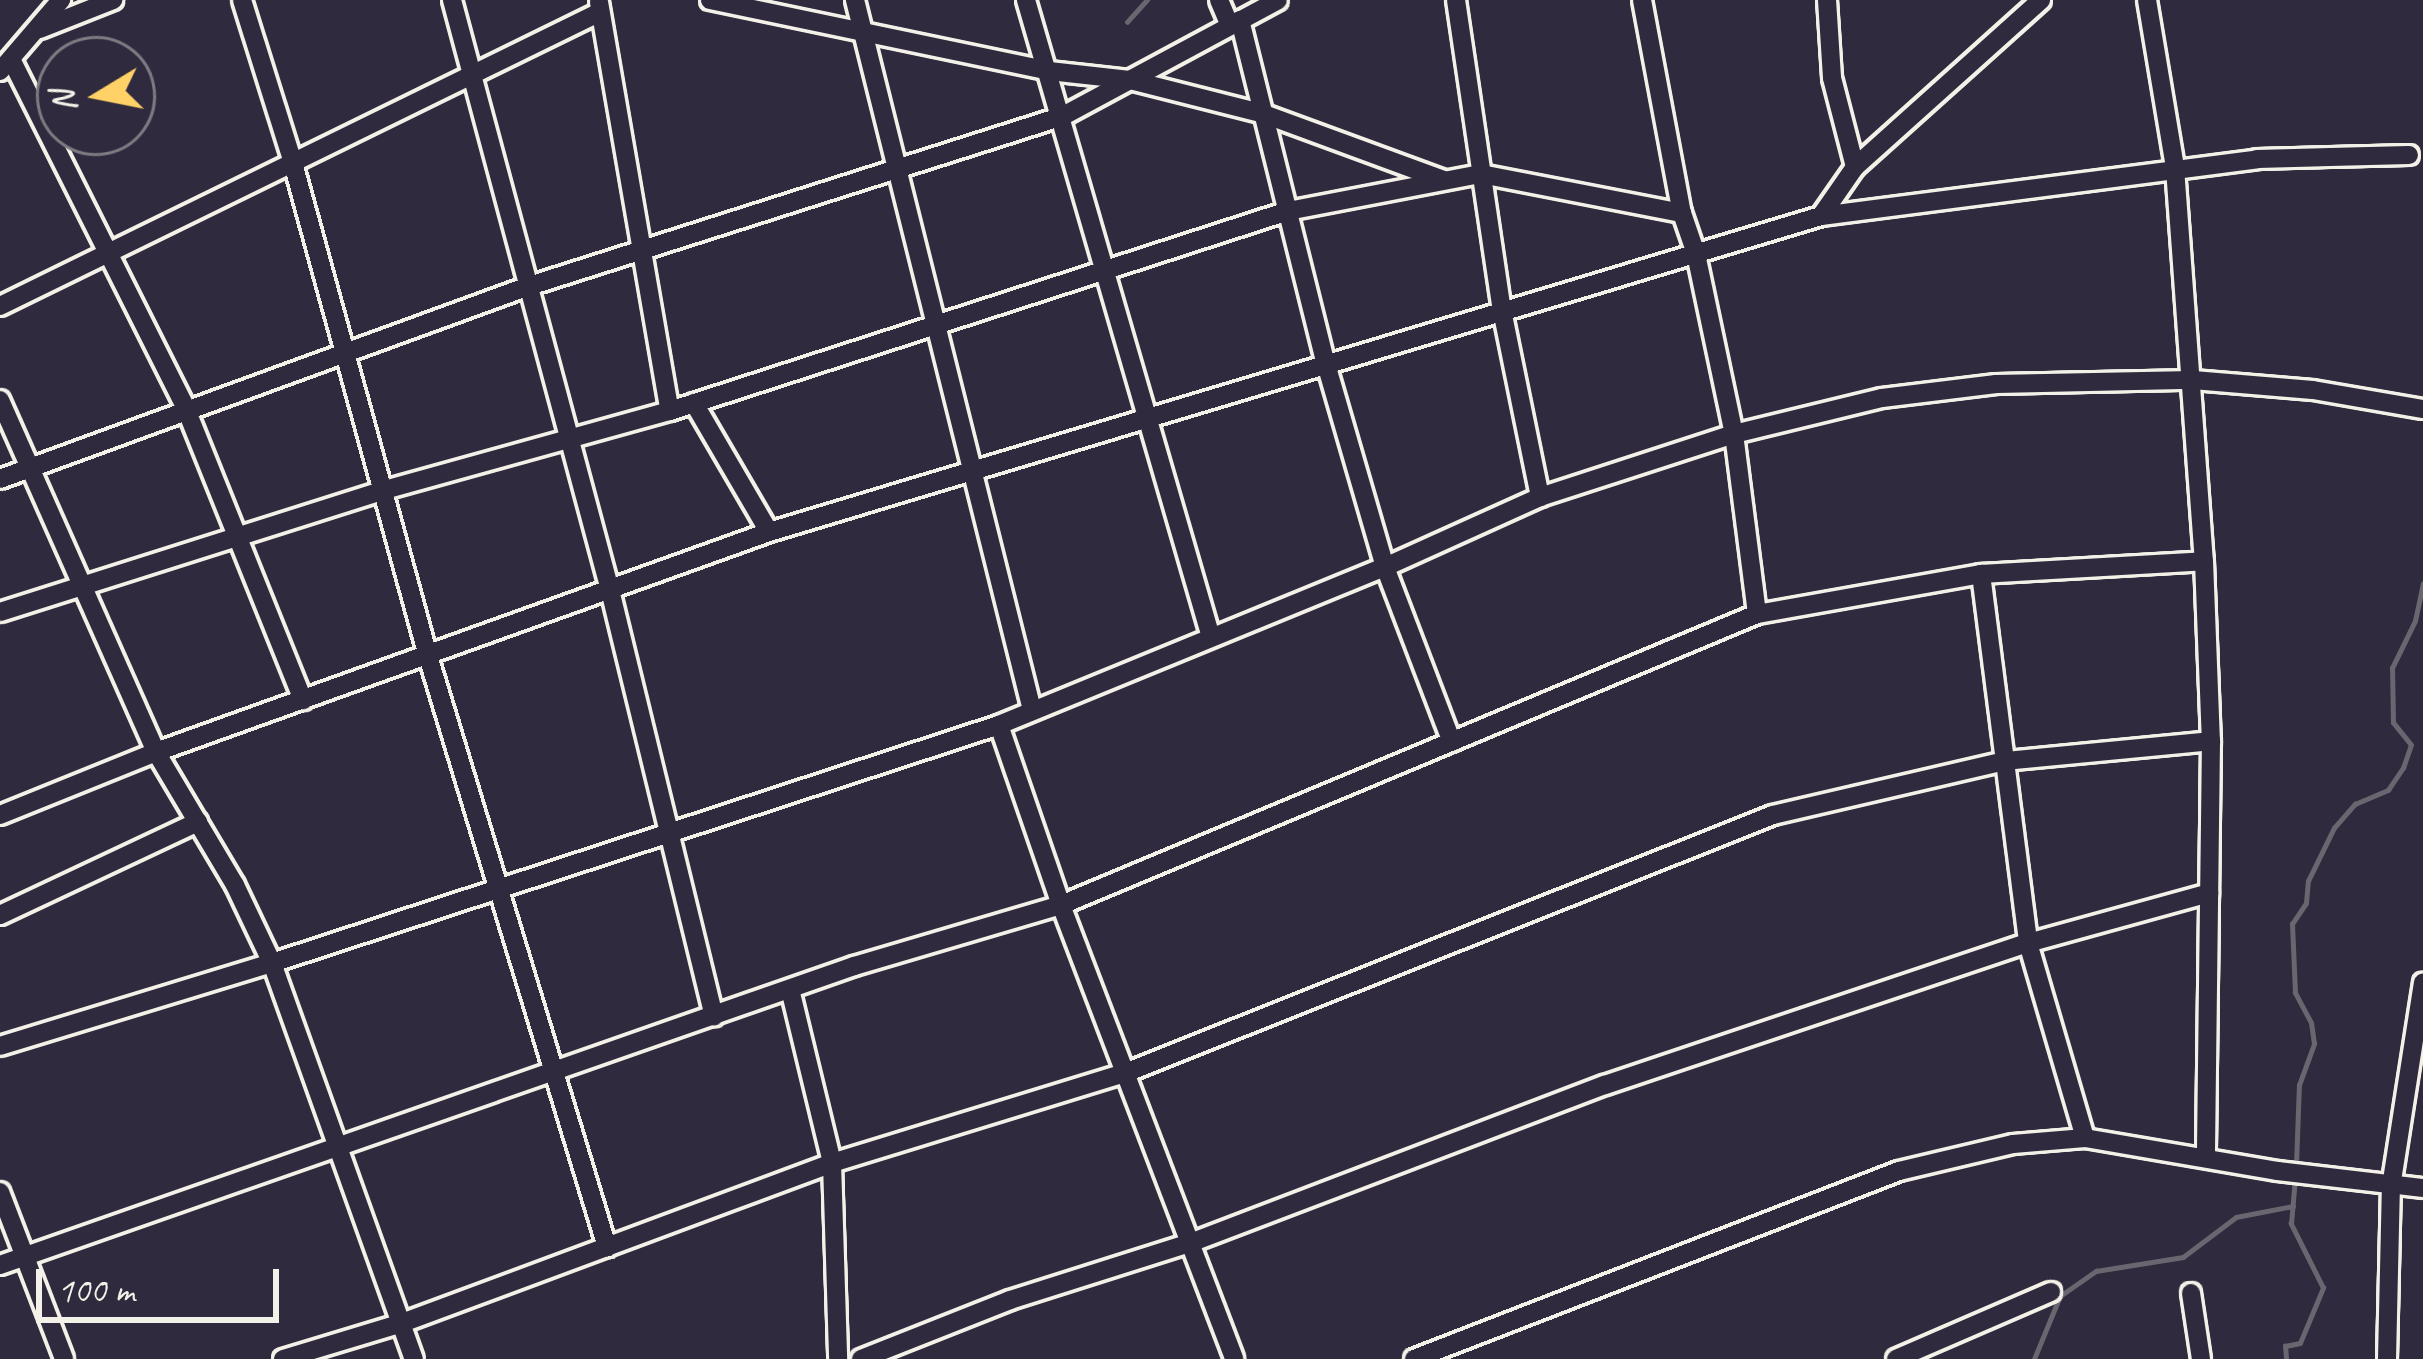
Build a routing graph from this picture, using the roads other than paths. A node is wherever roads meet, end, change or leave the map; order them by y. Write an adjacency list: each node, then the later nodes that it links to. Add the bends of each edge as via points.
1 (62, 0): 17 (street)
2 (113, 0): 17 (street)
3 (242, 0): 26 (street)
4 (452, 0): 21 (street)
5 (710, 0): 18 (street)
6 (855, 0): 18 (street)
7 (1026, 0): 20 (street)
8 (1219, 0): 16 (street)
9 (1278, 0): 16 (street)
10 (1456, 0): 30 (street)
11 (1642, 0): 33 (street)
12 (1827, 0): 28 (street, via 1832,77)
13 (2041, 0): 28 (street)
14 (2147, 0): 29 (street)
15 (599, 6): 21 (street); 35 (street)
16 (1235, 23): 22 (street); 23 (street)
17 (35, 31): 19 (street)
18 (864, 33): 20 (street); 27 (street)
19 (5, 65): 36 (street)
20 (1048, 71): 22 (street); 24 (street)
21 (472, 75): 26 (street); 39 (street)
22 (1130, 80): 23 (street); 24 (street)
23 (1264, 114): 31 (street); 32 (street)
24 (1063, 116): 27 (street); 38 (street)
25 (2409, 155): 29 (street)
26 (293, 163): 36 (street); 43 (street)
27 (899, 167): 35 (street); 42 (street)
28 (1856, 167): 34 (street)
29 (2175, 168): 34 (street); 45 (street)
30 (1481, 174): 31 (street); 33 (street); 41 (street)
31 (1446, 180): 32 (street)
32 (1288, 212): 38 (street); 44 (street)
33 (1682, 213): 37 (street)
34 (1821, 216): 37 (street)
35 (639, 248): 39 (street); 50 (street)
36 (110, 251): 40 (street); 48 (street)
37 (1696, 254): 41 (street); 52 (street)
38 (1103, 268): 42 (street); 51 (street)
39 (526, 287): 43 (street); 53 (street)
40 (0, 306)
41 (1502, 310): 44 (street); 58 (street)
42 (933, 324): 47 (street); 55 (street)
43 (343, 350): 48 (street); 57 (street)
44 (1326, 364): 51 (street); 62 (street)
45 (2193, 380): 49 (street); 52 (street, via 1996,384 1882,398); 61 (street)
46 (0, 400): 54 (street)
47 (694, 403): 50 (street); 59 (street)
48 (186, 409): 54 (street); 60 (street)
49 (2423, 409)
50 (670, 411): 53 (street)
51 (1147, 417): 55 (street); 68 (street)
52 (1734, 434): 58 (street); 67 (street)
53 (566, 440): 57 (street); 65 (street)
54 (28, 469): 56 (street); 64 (street)
55 (971, 475): 59 (street); 71 (street)
56 (0, 478)
57 (381, 491): 60 (street); 69 (street)
58 (1540, 497): 62 (street)
59 (769, 532): 65 (street)
60 (236, 536): 64 (street); 70 (street)
61 (2204, 561): 63 (street); 73 (street)
62 (1385, 567): 68 (street); 74 (street)
63 (1981, 574): 67 (street); 76 (street)
64 (84, 584): 66 (street); 75 (street)
65 (610, 590): 69 (street); 79 (street)
66 (0, 612)
67 (1757, 614): 74 (street)
68 (1211, 637): 71 (street)
69 (428, 656): 70 (street); 80 (street)
70 (303, 700): 75 (street)
71 (1032, 710): 72 (street)
72 (999, 724): 79 (street); 82 (street)
73 (2211, 741): 76 (street); 81 (street)
74 (1453, 742): 82 (street)
75 (156, 752): 77 (street); 78 (street)
76 (2005, 761): 84 (street); 91 (street, via 1773,815)
77 (0, 814)
78 (198, 823): 83 (street); 85 (street)
79 (672, 832): 80 (street); 88 (street)
80 (497, 890): 85 (street); 90 (street)
81 (2209, 893): 84 (street); 94 (street)
82 (1060, 905): 87 (street); 91 (street)
83 (0, 915)
84 (2028, 943): 92 (street); 99 (street, via 1605,1085)
85 (272, 963): 89 (street); 93 (street)
86 (2423, 982): 96 (street)
87 (790, 989): 88 (street); 95 (street)
88 (714, 1016): 90 (street)
89 (0, 1046)
90 (552, 1073): 93 (street); 100 (street)
91 (1125, 1073): 95 (street); 99 (street)
92 (2085, 1138): 94 (street); 112 (street, via 2013,1144 1899,1171)
93 (337, 1148): 101 (street); 105 (street)
94 (2206, 1159): 96 (street)
95 (832, 1163): 100 (street); 109 (street)
96 (2391, 1187): 97 (street); 115 (street)
97 (2423, 1188)
98 (0, 1192): 101 (street)
99 (1193, 1242): 110 (street, via 1010,1300); 111 (street)
100 (607, 1246): 105 (street)
101 (25, 1255): 102 (street); 106 (street)
102 (0, 1265)
103 (2051, 1292): 113 (street)
104 (2192, 1293): 114 (street)
105 (402, 1323): 107 (street); 108 (street)
106 (64, 1359)
107 (283, 1359)
108 (414, 1359)
109 (838, 1359)
110 (861, 1359)
111 (1234, 1359)
112 (1414, 1359)
113 (1896, 1359)
114 (2201, 1359)
115 (2387, 1359)

